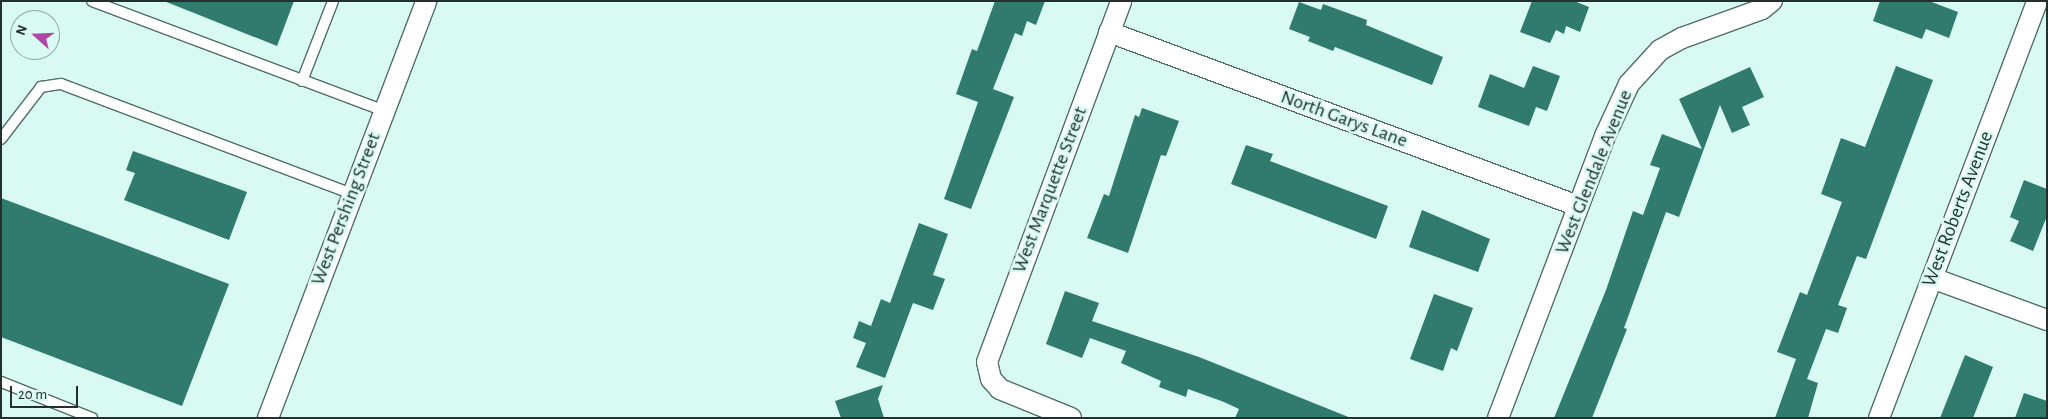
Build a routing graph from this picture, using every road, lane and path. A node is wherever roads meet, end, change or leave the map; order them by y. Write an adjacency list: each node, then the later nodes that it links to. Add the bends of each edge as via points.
1 (92, 1): 8 (lane)
2 (333, 1): 8 (lane)
3 (426, 1): 9 (street, West Pershing Street)
4 (1121, 1): 7 (street, West Marquette Street)
5 (1772, 1): 12 (street, West Glendale Avenue, via 1762,9 1682,38 1660,50 1642,67 1617,105)
6 (2037, 1): 13 (street, West Roberts Avenue)
7 (1109, 32): 12 (street, North Garys Lane); 18 (street, West Marquette Street, via 988,362 991,380 1013,397)
8 (302, 81): 9 (lane)
9 (384, 111): 11 (street, West Pershing Street)
10 (1, 138): 11 (lane, via 41,86 61,84)
11 (352, 194): 17 (street, West Pershing Street)
12 (1578, 206): 19 (street, West Glendale Avenue)
13 (1932, 278): 14 (street); 20 (street, West Roberts Avenue)
14 (2047, 320)
15 (1, 382): 16 (lane)
16 (92, 418)
17 (268, 418)
18 (1071, 418)
19 (1498, 418)
20 (1879, 418)

